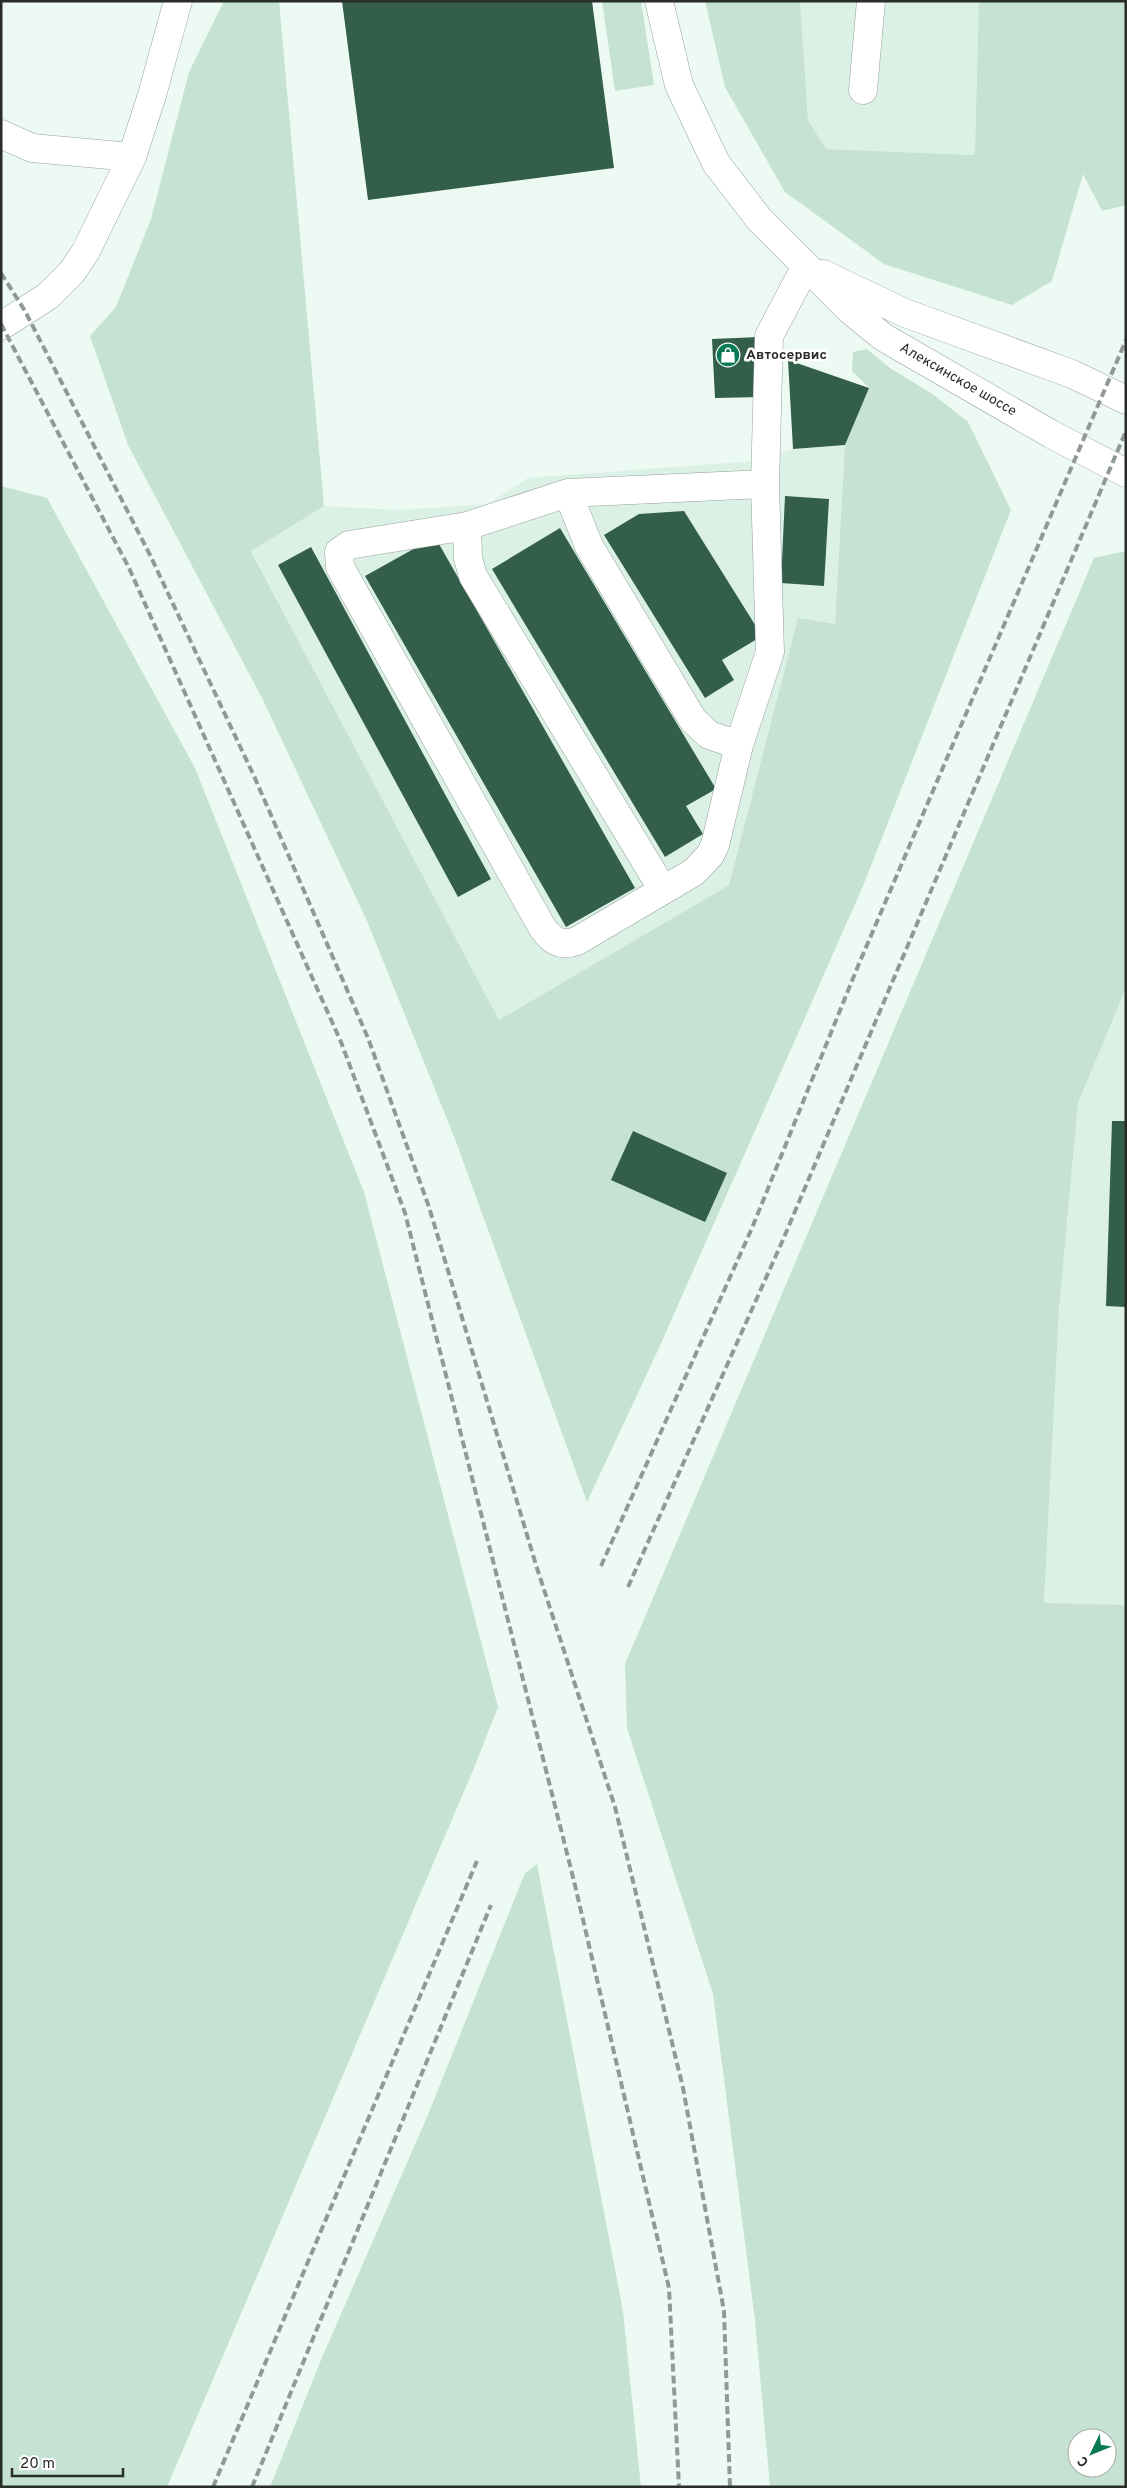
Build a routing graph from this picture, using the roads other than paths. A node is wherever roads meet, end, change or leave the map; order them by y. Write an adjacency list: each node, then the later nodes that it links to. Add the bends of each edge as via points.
1 (178, 1): 6 (main road)
2 (659, 1): 7 (main road, Алексинское шоссе, via 679,85 716,163 759,219)
3 (871, 1): 4 (main road)
4 (863, 90)
5 (1, 134): 6 (main road, via 32,148)
6 (132, 157): 8 (main road, via 72,272 48,296)
7 (806, 266): 9 (main road, Алексинское шоссе, via 905,313 1072,374); 10 (main road, Алексинское шоссе, via 850,310 883,337 1051,434); 11 (main road, via 769,336)
8 (1, 326)
9 (1126, 400)
10 (1126, 473)
11 (765, 484): 12 (main road); 14 (main road, via 770,652)
12 (568, 493): 13 (main road); 14 (main road, via 589,546 694,720 709,735)
13 (467, 526): 15 (main road, via 468,558 473,576); 15 (main road, via 349,545 339,552 340,567 551,939 564,944 577,941)
14 (740, 745): 15 (main road, via 715,845 694,872)
15 (663, 890)

